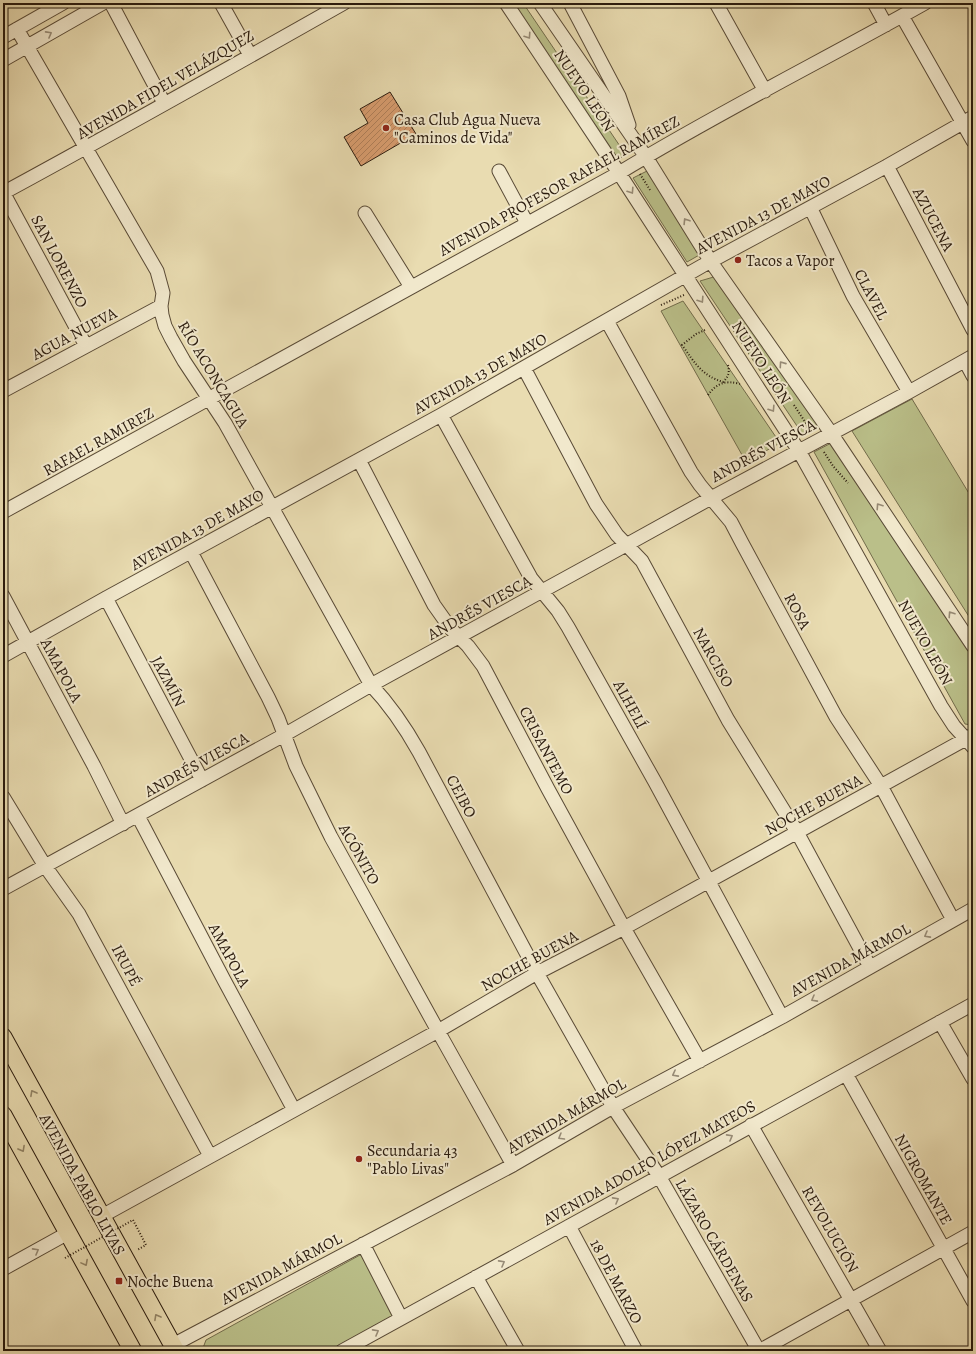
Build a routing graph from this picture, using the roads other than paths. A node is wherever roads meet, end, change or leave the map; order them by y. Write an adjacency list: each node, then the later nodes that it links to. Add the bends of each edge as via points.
1 (63, 3): 15 (street)
2 (103, 3): 17 (street, one-way to 2)
3 (111, 3): 21 (street)
4 (221, 3): 18 (street)
5 (344, 3): 12 (street, AVENIDA FIDEL VELÁZQUEZ)
6 (506, 3): 29 (street, NUEVO LEÓN, one-way to 29)
7 (540, 3): 23 (street, NUEVO LEÓN)
8 (570, 3): 23 (street, via 619,96)
9 (716, 3): 20 (street)
10 (874, 3): 14 (street)
11 (925, 3): 13 (street, AVENIDA PROFESOR RAFAEL RAMÍREZ)
12 (330, 6): 18 (street, AVENIDA FIDEL VELÁZQUEZ)
13 (902, 16): 14 (street, AVENIDA PROFESOR RAFAEL RAMÍREZ); 22 (street)
14 (886, 25): 20 (street, AVENIDA PROFESOR RAFAEL RAMÍREZ)
15 (17, 29): 16 (street); 17 (street, RÍO ACONCAGUA)
16 (3, 37)
17 (27, 46): 19 (street); 25 (street, RÍO ACONCAGUA)
18 (250, 55): 21 (street, AVENIDA FIDEL VELÁZQUEZ)
19 (3, 60)
20 (764, 90): 26 (street, AVENIDA PROFESOR RAFAEL RAMÍREZ)
21 (164, 103): 25 (street, AVENIDA FIDEL VELÁZQUEZ)
22 (968, 120): 24 (street); 27 (street, AVENIDA 13 DE MAYO)
23 (635, 141): 26 (street, NUEVO LEÓN)
24 (973, 141)
25 (86, 148): 30 (street, AVENIDA FIDEL VELÁZQUEZ); 37 (street, RÍO ACONCAGUA, via 157,271 163,293)
26 (646, 157): 29 (street, AVENIDA PROFESOR RAFAEL RAMÍREZ); 34 (street, NUEVO LEÓN, one-way to 26)
27 (888, 166): 31 (street, AVENIDA 13 DE MAYO); 39 (street, AZUCENA)
28 (499, 171): 33 (street)
29 (619, 173): 33 (street, AVENIDA PROFESOR RAFAEL RAMÍREZ); 35 (street, NUEVO LEÓN, one-way to 35)
30 (3, 193): 40 (street, SAN LORENZO)
31 (810, 209): 34 (street, AVENIDA 13 DE MAYO); 45 (street, CLAVEL, via 853,296)
32 (365, 213): 36 (street)
33 (527, 223): 36 (street, AVENIDA PROFESOR RAFAEL RAMÍREZ)
34 (711, 262): 35 (street, AVENIDA 13 DE MAYO); 48 (street, NUEVO LEÓN, one-way to 34)
35 (686, 276): 38 (street, AVENIDA 13 DE MAYO); 49 (street, NUEVO LEÓN, one-way to 49)
36 (410, 287): 46 (street, AVENIDA PROFESOR RAFAEL RAMÍREZ)
37 (161, 306): 40 (street, AGUA NUEVA); 46 (street, RÍO ACONCAGUA, via 165,326 171,338)
38 (607, 321): 42 (street, AVENIDA 13 DE MAYO); 51 (street, ROSA, via 691,472)
39 (973, 330)
40 (86, 346): 44 (street, AGUA NUEVA)
41 (969, 358): 43 (street); 45 (street, ANDRÉS VIESCA)
42 (524, 368): 47 (street, AVENIDA 13 DE MAYO); 54 (street, NARCISO, via 596,504)
43 (973, 376)
44 (4, 388)
45 (909, 392): 48 (street, ANDRÉS VIESCA)
46 (210, 399): 52 (street, RÍO ACONCAGUA); 53 (street, RAFAEL RAMIREZ)
47 (441, 415): 50 (street, AVENIDA 13 DE MAYO); 56 (street, ALHELÍ, via 510,542)
48 (831, 433): 49 (street, ANDRÉS VIESCA); 61 (street, NUEVO LEÓN, one-way to 48)
49 (799, 451): 51 (street, ANDRÉS VIESCA); 65 (street, NUEVO LEÓN, via 941,706)
50 (359, 460): 52 (street, AVENIDA 13 DE MAYO); 59 (street, CRISANTEMO, via 434,605)
51 (710, 498): 54 (street, ANDRÉS VIESCA); 67 (street, ROSA, via 731,522 836,717)
52 (272, 507): 55 (street, AVENIDA 13 DE MAYO); 63 (street, CEIBO)
53 (3, 512)
54 (626, 545): 56 (street, ANDRÉS VIESCA); 71 (street, NARCISO, via 642,562 728,720)
55 (191, 552): 58 (street, AVENIDA 13 DE MAYO); 64 (street, ACÓNITO, via 256,674)
56 (541, 592): 59 (street, ANDRÉS VIESCA); 73 (street, ALHELÍ, via 568,627)
57 (3, 596): 60 (street, AMAPOLA)
58 (106, 598): 60 (street, AVENIDA 13 DE MAYO); 66 (street, JAZMÍN)
59 (460, 637): 63 (street, ANDRÉS VIESCA); 77 (street, CRISANTEMO, via 483,666)
60 (28, 643): 62 (street, AVENIDA 13 DE MAYO); 70 (street, AMAPOLA)
61 (973, 646)
62 (3, 656)
63 (372, 685): 64 (street, ANDRÉS VIESCA); 79 (street, CEIBO, via 400,720 419,752)
64 (284, 735): 66 (street, ANDRÉS VIESCA); 83 (street, ACÓNITO, via 296,766 331,837)
65 (970, 741): 67 (street, NOCHE BUENA)
66 (202, 780): 69 (street, ANDRÉS VIESCA)
67 (881, 786): 71 (street, NOCHE BUENA); 76 (street, ROSA)
68 (3, 797): 72 (street, IRUPÉ)
69 (138, 816): 70 (street, ANDRÉS VIESCA); 89 (street, AMAPOLA)
70 (123, 824): 72 (street, ANDRÉS VIESCA)
71 (797, 832): 73 (street, NOCHE BUENA); 78 (street, NARCISO)
72 (45, 866): 74 (street, ANDRÉS VIESCA); 92 (street, IRUPÉ, via 79,914)
73 (709, 880): 77 (street, NOCHE BUENA); 81 (street, ALHELÍ)
74 (3, 889)
75 (973, 909): 76 (street, AVENIDA MÁRMOL)
76 (953, 920): 78 (street, AVENIDA MÁRMOL, one-way to 78)
77 (624, 928): 79 (street, NOCHE BUENA); 85 (street, CRISANTEMO)
78 (870, 967): 81 (street, AVENIDA MÁRMOL, one-way to 81)
79 (537, 973): 83 (street, NOCHE BUENA); 88 (street, CEIBO)
80 (973, 1004): 82 (street, AVENIDA ADOLFO LÓPEZ MATEOS)
81 (782, 1016): 85 (street, AVENIDA MÁRMOL)
82 (940, 1022): 86 (street, AVENIDA ADOLFO LÓPEZ MATEOS); 87 (street)
83 (438, 1031): 89 (street, NOCHE BUENA); 93 (street, ACÓNITO)
84 (3, 1038): 95 (main road, AVENIDA PABLO LIVAS, one-way to 84)
85 (700, 1061): 88 (street, AVENIDA MÁRMOL, one-way to 88)
86 (846, 1074): 91 (street, AVENIDA ADOLFO LÓPEZ MATEOS); 100 (street, NIGROMANTE)
87 (973, 1079)
88 (613, 1106): 93 (street, AVENIDA MÁRMOL, one-way to 93); 94 (street, LÁZARO CÁRDENAS)
89 (294, 1110): 92 (street, NOCHE BUENA)
90 (3, 1115): 98 (main road, one-way to 98)
91 (751, 1125): 94 (street, AVENIDA ADOLFO LÓPEZ MATEOS, one-way to 91); 103 (street, REVOLUCIÓN)
92 (210, 1156): 95 (street, NOCHE BUENA)
93 (513, 1165): 99 (street, AVENIDA MÁRMOL)
94 (659, 1176): 96 (street, AVENIDA ADOLFO LÓPEZ MATEOS, one-way to 94); 111 (street, LÁZARO CÁRDENAS)
95 (102, 1216): 106 (main road, AVENIDA PABLO LIVAS, one-way to 95)
96 (569, 1226): 102 (street, AVENIDA ADOLFO LÓPEZ MATEOS, one-way to 96); 110 (street, 18 DE MARZO)
97 (973, 1232): 100 (street)
98 (68, 1233): 101 (street, one-way to 98); 107 (main road, one-way to 107)
99 (363, 1244): 105 (street); 106 (street, AVENIDA MÁRMOL)
100 (944, 1248): 103 (street); 104 (street, NIGROMANTE)
101 (3, 1269)
102 (476, 1277): 105 (street, AVENIDA ADOLFO LÓPEZ MATEOS); 109 (street)
103 (851, 1299): 111 (street); 112 (street, REVOLUCIÓN)
104 (973, 1301)
105 (401, 1318): 108 (street, AVENIDA ADOLFO LÓPEZ MATEOS, one-way to 105)
106 (174, 1348)
107 (133, 1351)
108 (342, 1351)
109 (518, 1351)
110 (636, 1351)
111 (759, 1351)
112 (880, 1351)

